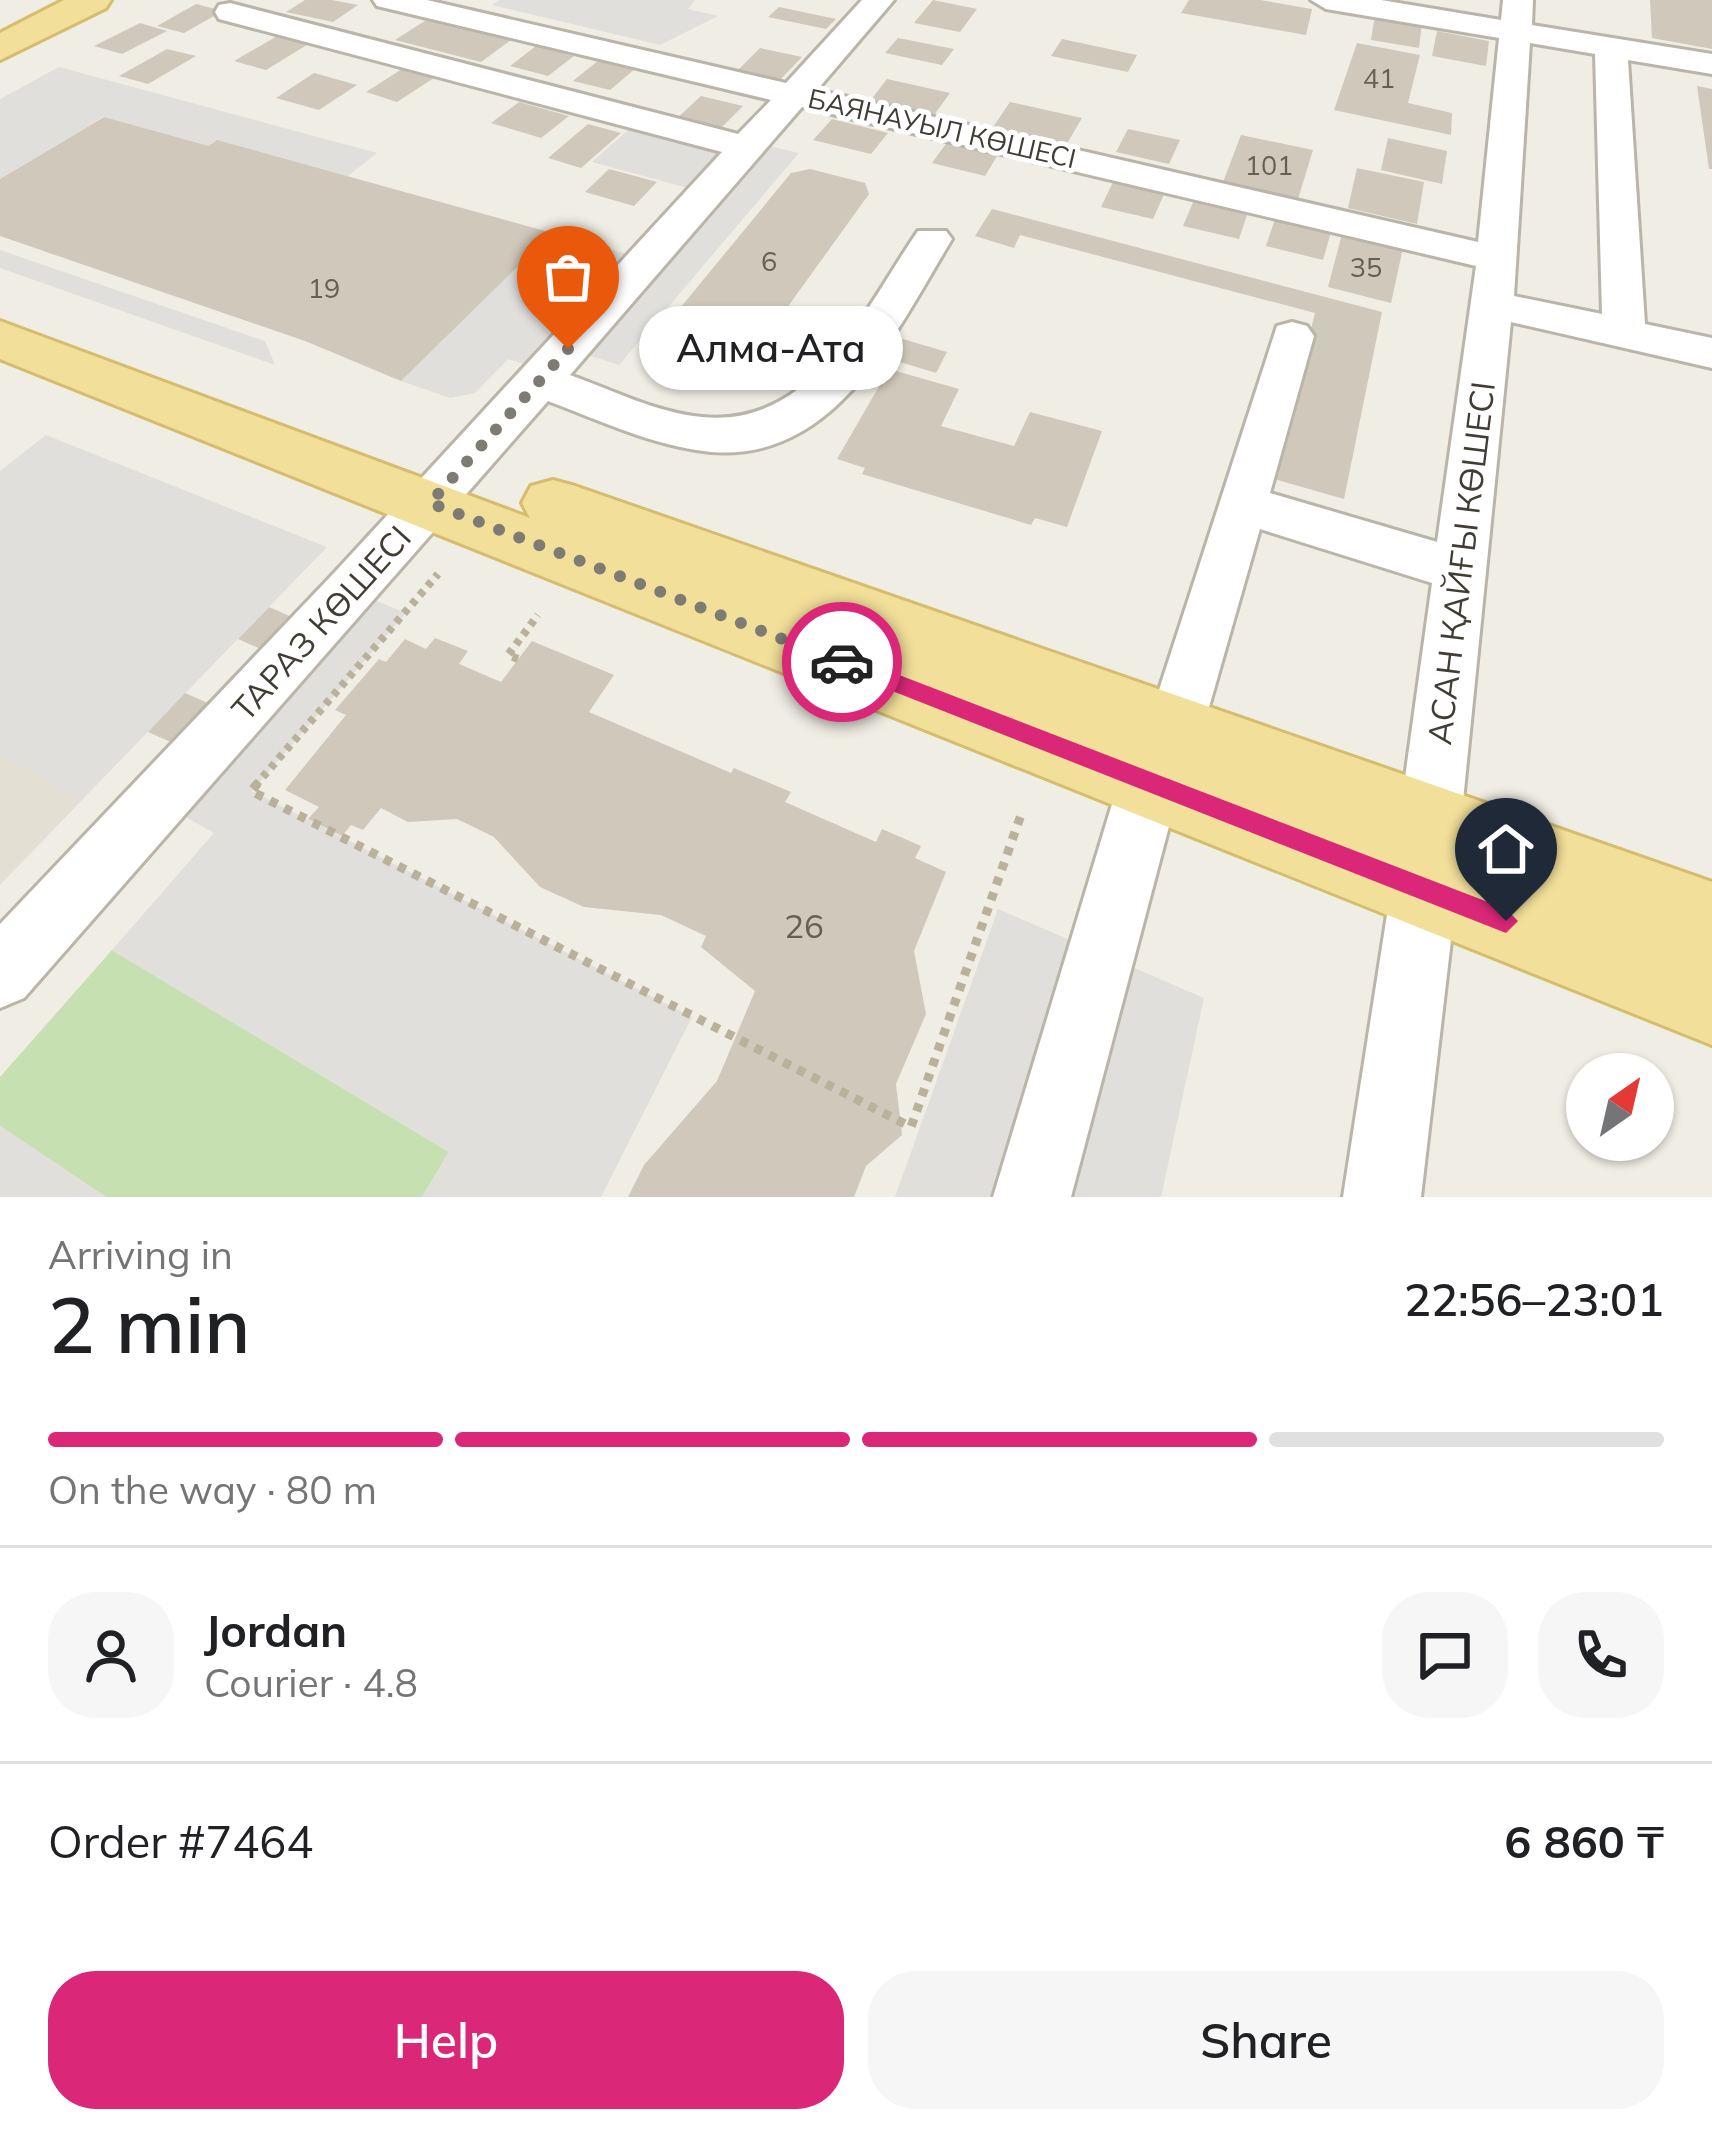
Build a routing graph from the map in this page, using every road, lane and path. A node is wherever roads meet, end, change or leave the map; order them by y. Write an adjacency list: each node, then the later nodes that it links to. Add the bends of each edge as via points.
1 (94, 0): 8 (main road)
2 (388, 0): 10 (street, БАЯНАУЫЛ КӨШЕСІ)
3 (879, 0): 10 (street, ТАРАЗ КӨШЕСІ)
4 (1325, 0): 6 (street)
5 (230, 12): 11 (street)
6 (1516, 15): 7 (street); 13 (street, АСАН ҚАЙҒЫ КӨШЕСІ)
7 (1611, 47): 9 (street); 15 (street)
8 (0, 48)
9 (1712, 64)
10 (797, 96): 11 (street, ТАРАЗ КӨШЕСІ); 13 (street, БАЯНАУЫЛ КӨШЕСІ)
11 (749, 148): 18 (street, ТАРАЗ КӨШЕСІ)
12 (932, 239): 18 (street, via 830,393 796,420 748,434 700,434)
13 (1494, 281): 15 (street, БАЯНАУЫЛ КӨШЕСІ); 21 (street, АСАН ҚАЙҒЫ КӨШЕСІ)
14 (4, 332): 19 (main road)
15 (1624, 334): 17 (street, БАЯНАУЫЛ КӨШЕСІ)
16 (1292, 336): 20 (street)
17 (1712, 353)
18 (540, 380): 19 (street, ТАРАЗ КӨШЕСІ)
19 (445, 487): 25 (main road); 29 (street, ТАРАЗ КӨШЕСІ)
20 (1242, 504): 21 (street); 25 (street)
21 (1462, 572): 27 (street, АСАН ҚАЙҒЫ КӨШЕСІ)
22 (438, 574): 26 (path, via 251,791 910,1126)
23 (538, 615): 24 (path, via 508,655)
24 (518, 659)
25 (1163, 755): 27 (main road); 31 (street)
26 (1022, 812)
27 (1427, 855): 28 (main road); 30 (main road); 32 (street, АСАН ҚАЙҒЫ КӨШЕСІ)
28 (1712, 923)
29 (0, 974)
30 (1712, 1001)
31 (1032, 1197)
32 (1382, 1197)

